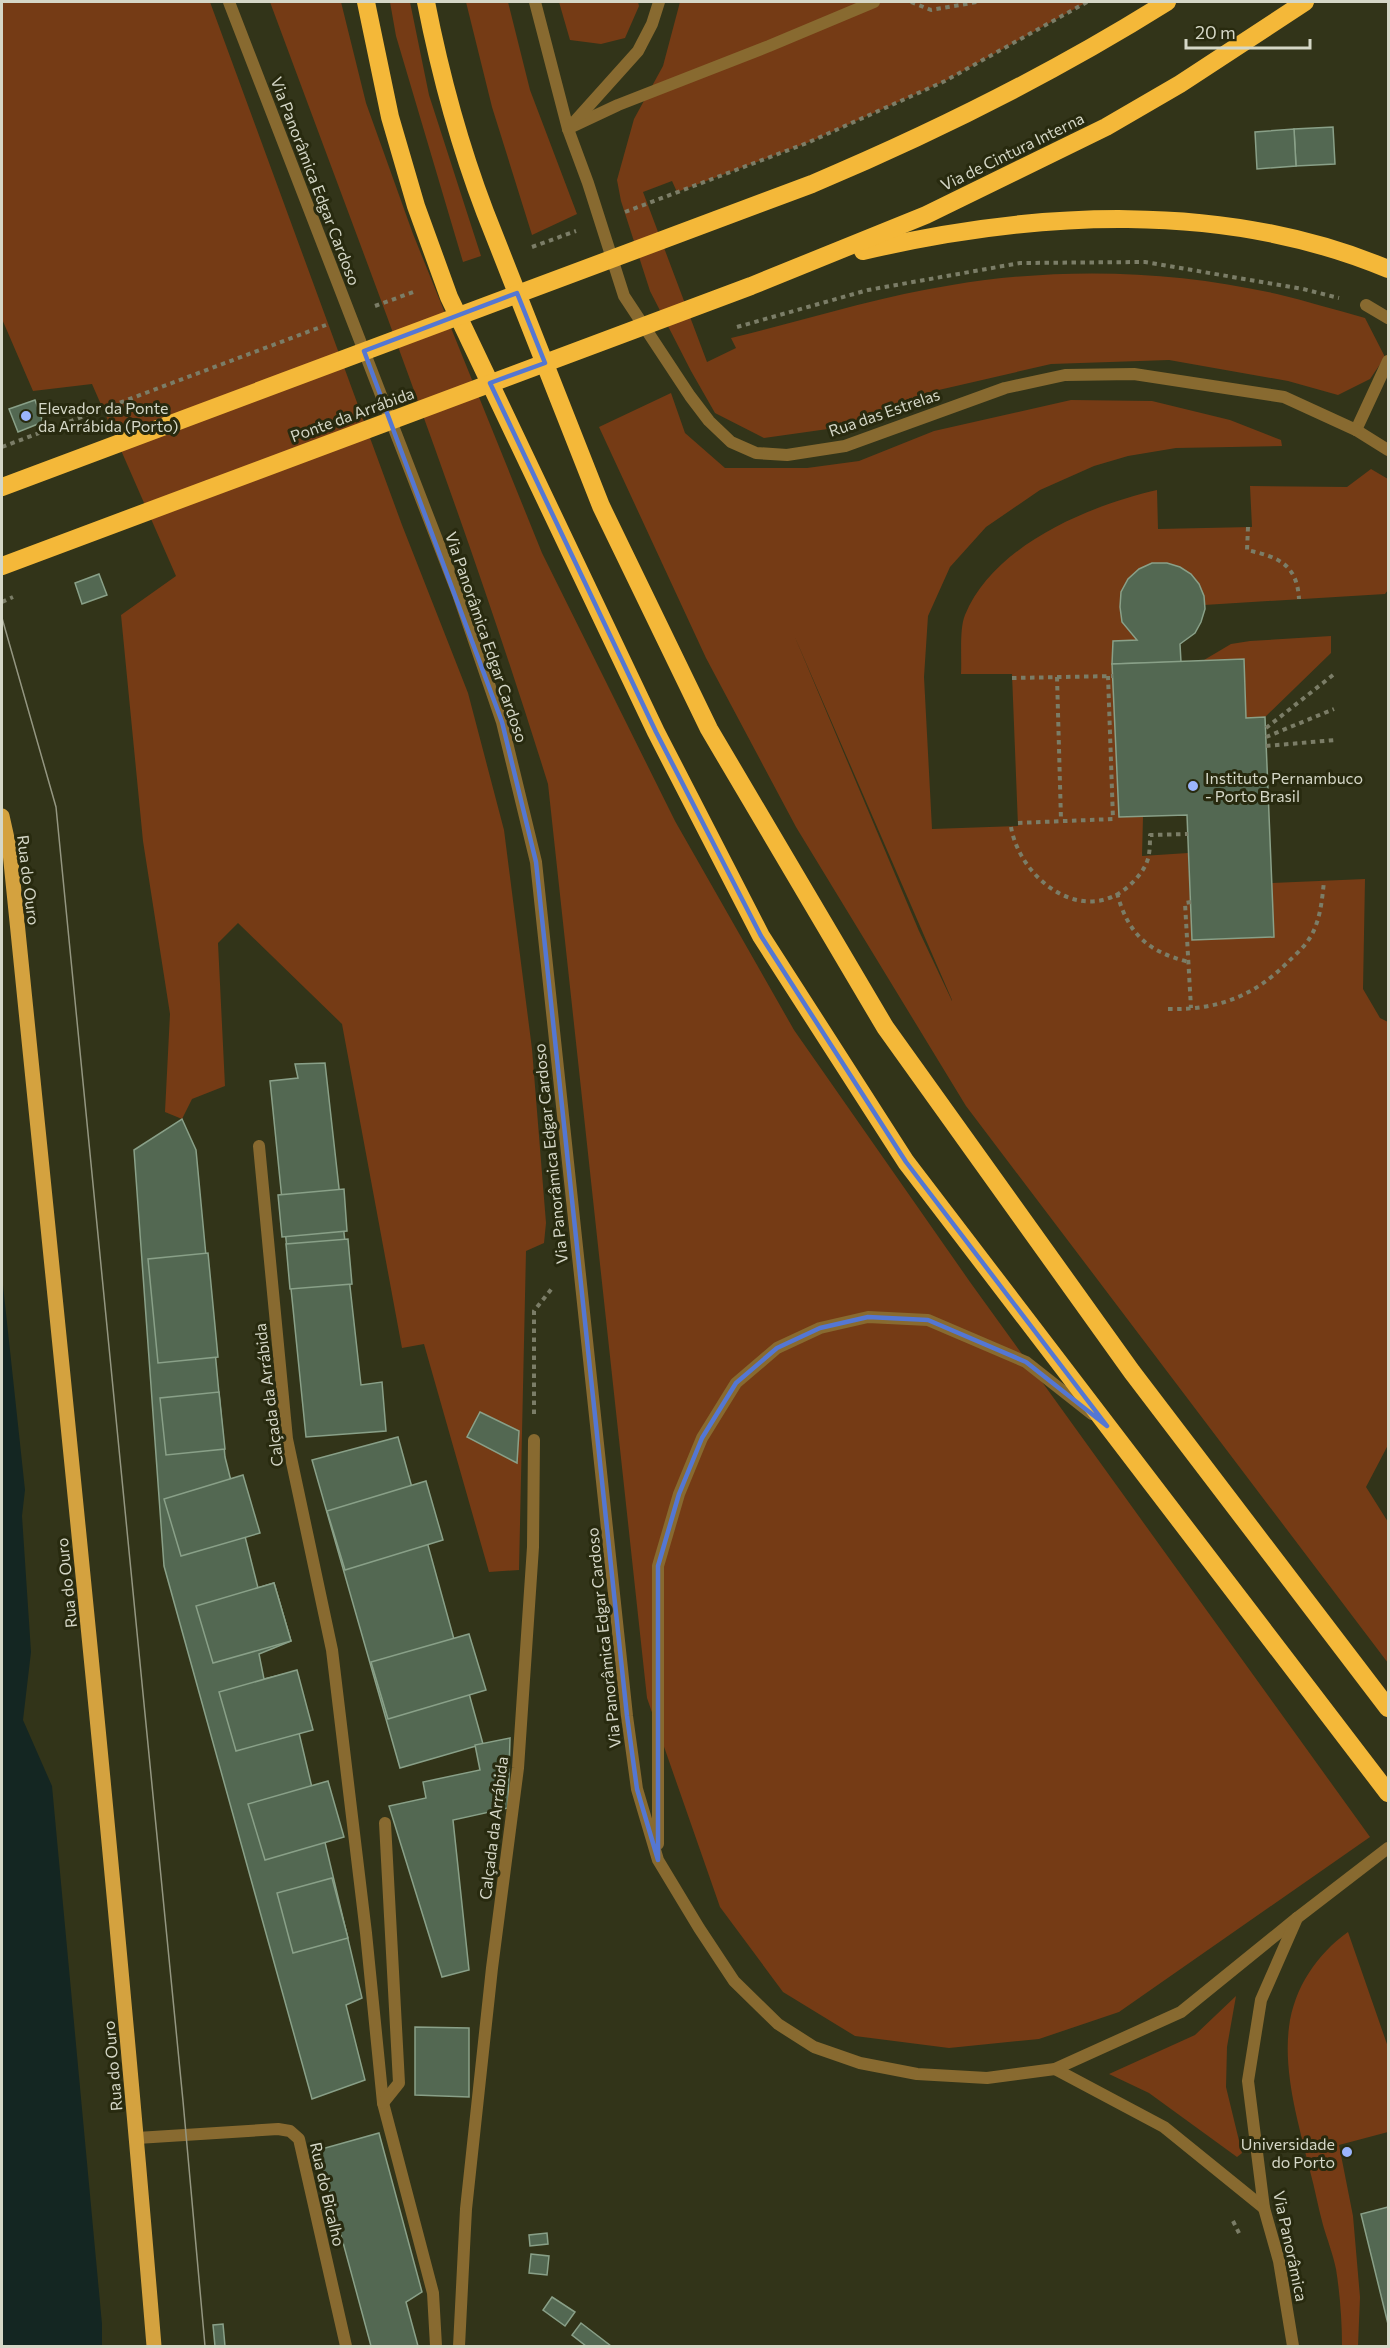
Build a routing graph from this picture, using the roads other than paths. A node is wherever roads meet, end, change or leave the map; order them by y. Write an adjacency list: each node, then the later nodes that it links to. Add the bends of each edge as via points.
1 (229, 2): 28 (street, Via Panorâmica Edgar Cardoso, via 458,594 502,722 536,862 627,1716 638,1789)
2 (366, 2): 22 (highway, via 390,117 416,206 449,297 656,732 761,936 906,1162)
3 (426, 2): 24 (highway, via 469,172 602,506 709,729 885,1027 1132,1372)
4 (535, 2): 9 (street, Rua das Estrelas)
5 (659, 2): 9 (street, via 638,51)
6 (874, 2): 9 (street, via 618,105)
7 (1167, 2): 18 (highway, via 1054,69 889,152)
8 (1305, 2): 10 (highway, Via de Cintura Interna, via 1106,128 936,210)
9 (568, 129): 16 (street, Rua das Estrelas, via 624,296 709,421 731,442 756,453 787,455 845,446 1005,388 1065,375 1134,374 1284,397)
10 (814, 262): 11 (highway, via 981,228 1071,220 1148,219 1281,236); 12 (highway, Via de Cintura Interna)
11 (1389, 269)
12 (717, 298): 19 (highway, Ponte da Arrábida)
13 (1366, 305): 14 (street)
14 (1389, 318)
15 (1389, 361): 16 (street)
16 (1356, 430): 17 (street, Rua das Estrelas)
17 (1389, 450)
18 (2, 487)
19 (2, 566)
20 (2, 816): 32 (main road, Rua do Ouro, via 10,852 87,1606)
21 (259, 1146): 31 (street, Calçada da Arrábida, via 287,1439 332,1650)
22 (1107, 1426): 25 (highway); 28 (street, via 1026,1362 928,1320 868,1317 820,1328 777,1348 736,1383 702,1438 678,1494 658,1566)
23 (534, 1440): 37 (street, Calçada da Arrábida, via 533,1547 518,1768 466,2208)
24 (1389, 1708)
25 (1389, 1793)
26 (385, 1823): 31 (street, via 399,2083)
27 (1389, 1848): 29 (street, Via Panorâmica)
28 (658, 1860): 30 (street, Via Panorâmica Edgar Cardoso, via 734,1981 778,2024 814,2048 860,2063 918,2074 987,2078)
29 (1297, 1918): 30 (street, Via Panorâmica Edgar Cardoso, via 1181,2012); 33 (street, Via Panorâmica, via 1261,2000 1248,2081)
30 (1055, 2069): 33 (street, via 1164,2127)
31 (383, 2103): 36 (street, Calçada da Arrábida, via 433,2293)
32 (137, 2138): 34 (main road, Rua do Ouro); 35 (street, Rua do Bicalho, via 278,2129 290,2131 299,2139)
33 (1264, 2208): 38 (street, Via Panorâmica, via 1279,2261)
34 (154, 2346)
35 (346, 2346)
36 (436, 2346)
37 (459, 2346)
38 (1293, 2346)

